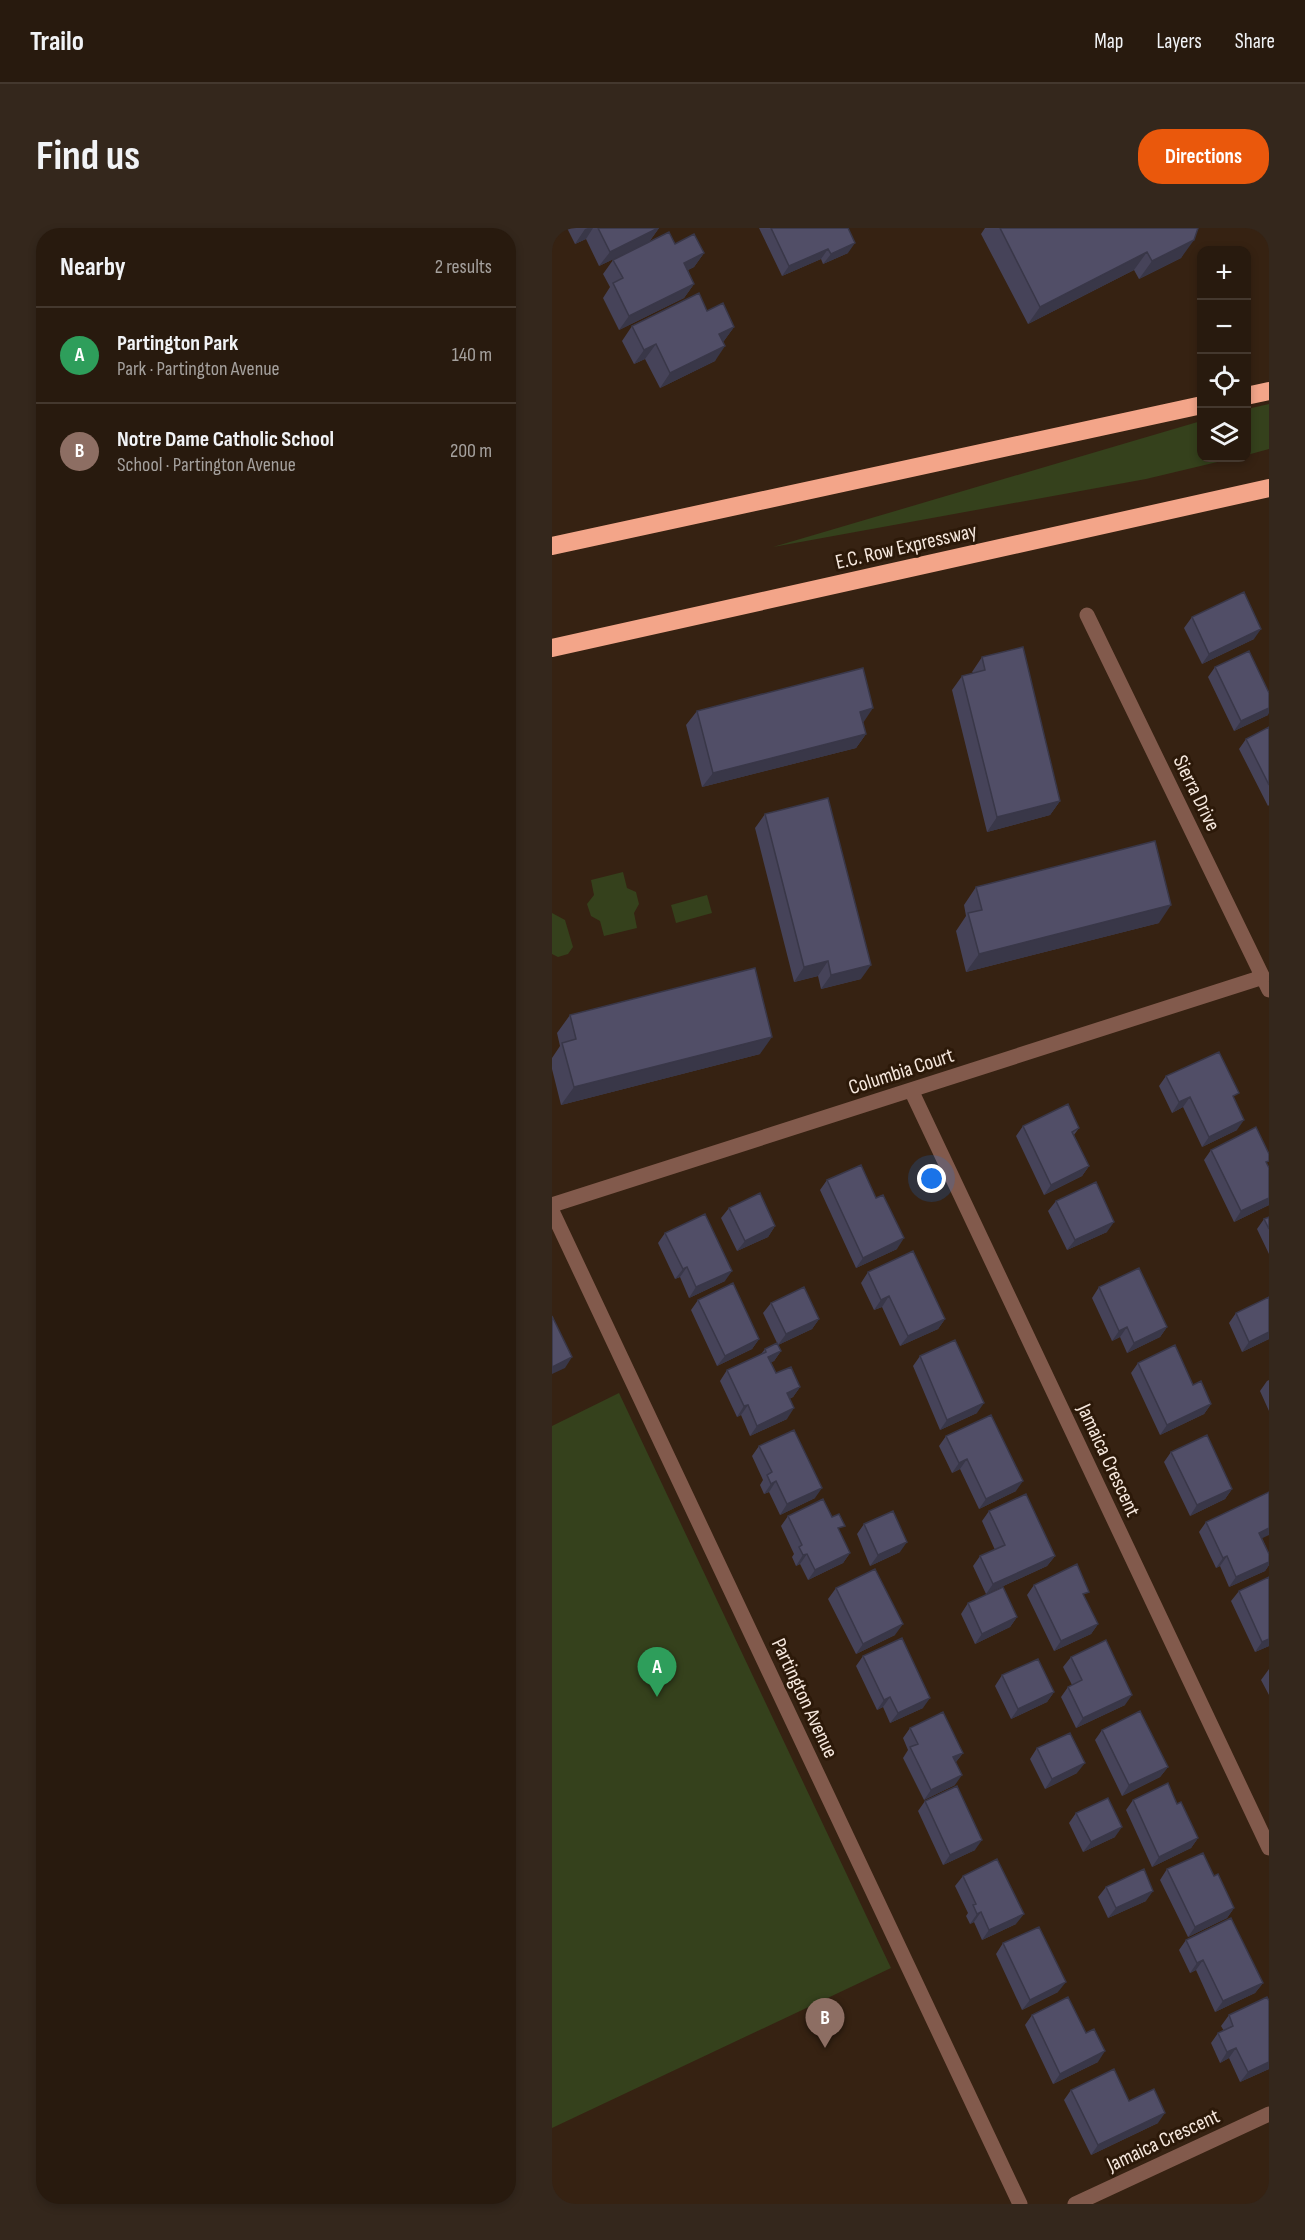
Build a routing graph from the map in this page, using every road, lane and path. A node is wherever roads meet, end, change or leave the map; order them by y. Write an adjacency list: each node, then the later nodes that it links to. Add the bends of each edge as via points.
1 (1269, 391): 2 (highway)
2 (1251, 395)
3 (1197, 406): 5 (highway)
4 (1269, 488): 7 (highway, E.C. Row Expressway)
5 (552, 546)
6 (1087, 615): 8 (street, Sierra Drive)
7 (552, 648)
8 (1266, 984): 9 (street, Columbia Court)
9 (911, 1090): 10 (street, Columbia Court); 12 (street, Jamaica Crescent)
10 (552, 1204)
11 (552, 1211): 14 (street, Partington Avenue)
12 (1269, 1848)
13 (1269, 2114): 15 (street, Jamaica Crescent)
14 (1020, 2204)
15 (1075, 2204)

